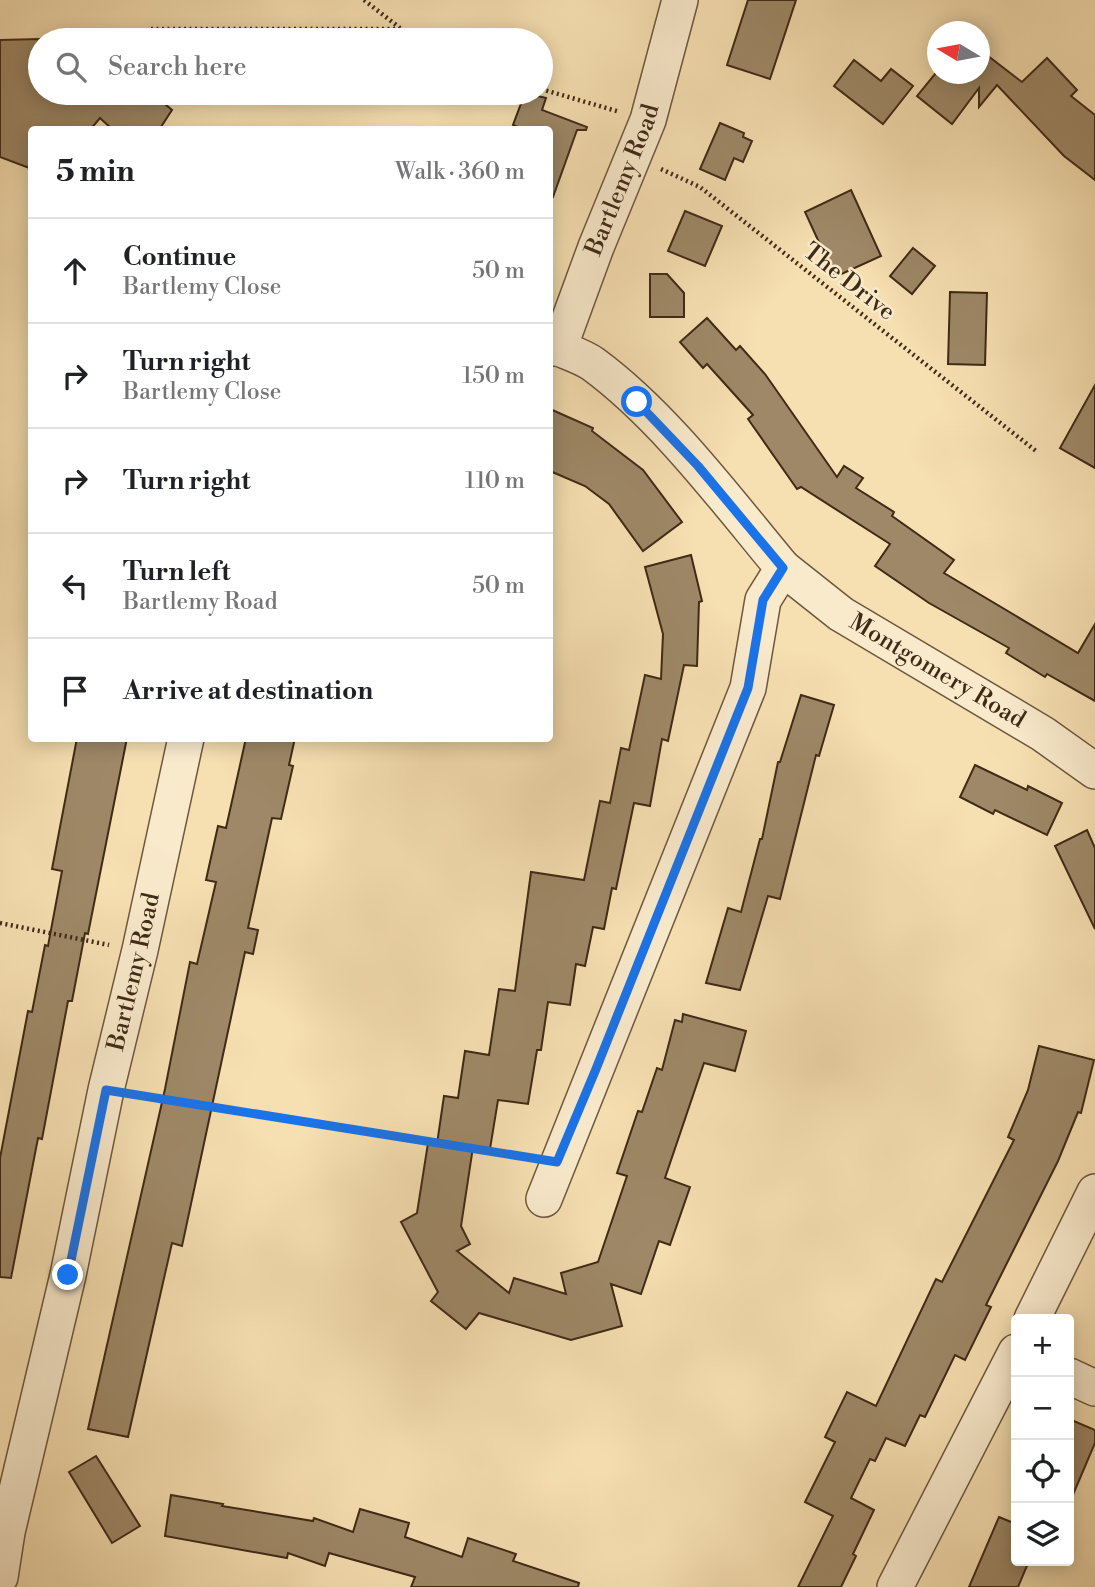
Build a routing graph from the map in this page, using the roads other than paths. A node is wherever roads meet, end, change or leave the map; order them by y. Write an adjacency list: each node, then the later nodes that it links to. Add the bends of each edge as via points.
1 (680, 0): 2 (street, Bartlemy Road, via 648,120)
2 (554, 348): 3 (street, Montgomery Road, via 591,363 637,402 698,466)
3 (783, 568): 5 (street, Montgomery Road, via 842,614 1043,734); 7 (street, via 763,600 748,688)
4 (185, 742): 12 (street, Bartlemy Road)
5 (1095, 771)
6 (1095, 1192): 8 (street)
7 (544, 1199)
8 (1034, 1314)
9 (1011, 1362): 13 (street)
10 (1071, 1377): 11 (street)
11 (1095, 1388)
12 (0, 1577)
13 (895, 1587)

